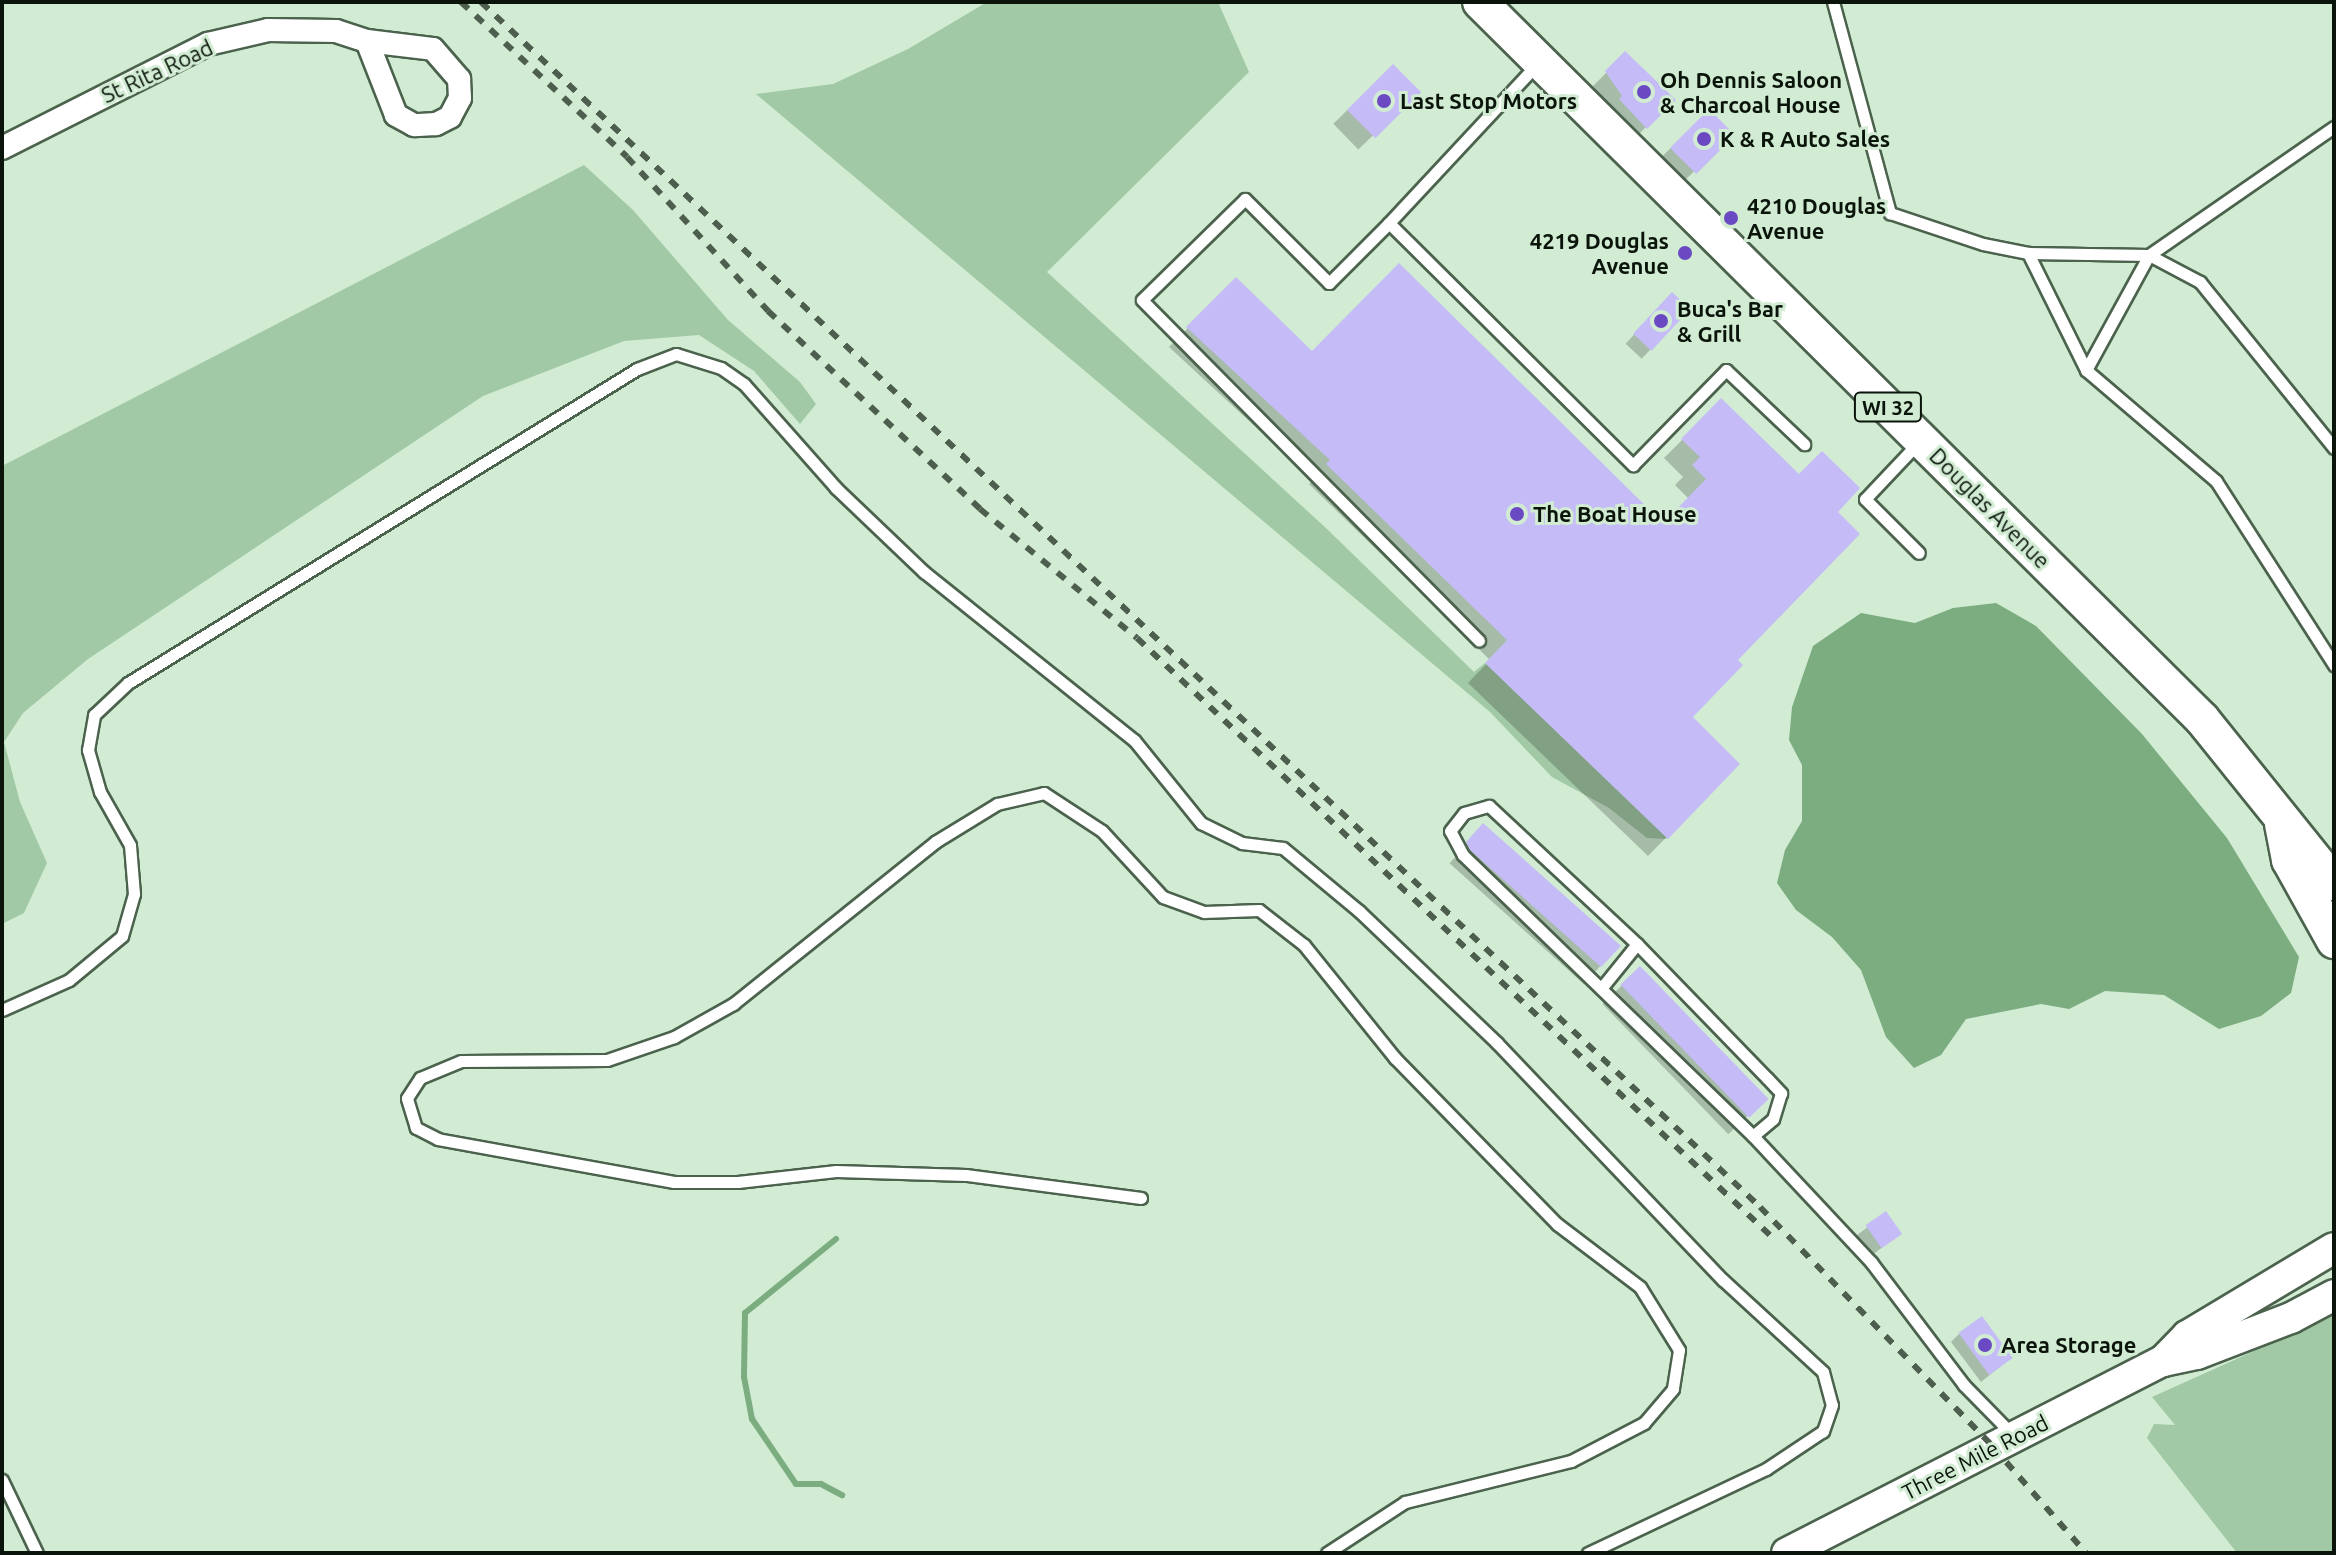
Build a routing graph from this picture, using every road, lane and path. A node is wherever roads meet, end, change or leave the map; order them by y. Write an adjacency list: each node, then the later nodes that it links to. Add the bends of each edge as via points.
1 (1480, 2): 4 (main road, Douglas Avenue / WI 32)
2 (1833, 2): 8 (lane, via 1890,213)
3 (367, 41): 3 (street, St Rita Road, via 396,115 414,125 450,117 460,98 459,79 449,62 415,44); 6 (street, St Rita Road, via 303,28 208,44)
4 (1540, 61): 7 (lane); 11 (main road, Douglas Avenue / WI 32)
5 (2334, 127): 9 (lane)
6 (2, 148)
7 (1389, 223): 12 (lane, via 1633,465 1726,370); 15 (lane, via 1329,283 1245,199 1142,300 1369,536)
8 (2028, 253): 9 (lane); 10 (lane)
9 (2149, 255): 10 (lane); 13 (lane, via 2200,282)
10 (2086, 370): 16 (lane, via 2216,481)
11 (1921, 440): 14 (lane, via 1865,499); 17 (main road, Douglas Avenue / WI 32, via 2202,719)
12 (1804, 444)
13 (2334, 448)
14 (1919, 553)
15 (1479, 641)
16 (2334, 665)
17 (2282, 824): 18 (main road, Douglas Avenue / WI 32, via 2309,846); 19 (main road, Douglas Avenue / WI 32, via 2289,860)
18 (2334, 883)
19 (2334, 941)
20 (1637, 944): 21 (lane); 21 (lane, via 1489,806 1464,813 1450,831 1463,855); 23 (lane, via 1781,1093 1773,1119)
21 (1603, 986): 23 (lane)
22 (2, 1010): 32 (lane, via 69,980 122,936 134,894 130,845 100,792 88,750 94,715 128,683 637,369 676,354 721,368 744,384 836,488 924,572 1134,740 1201,823 1242,843 1283,848 1359,911 1497,1043 1723,1280 1823,1372 1832,1405 1823,1431 1766,1469)
23 (1753, 1136): 28 (lane, via 1871,1262 1964,1385)
24 (1141, 1198): 31 (lane, via 966,1175 836,1171 738,1182 674,1182 438,1139 416,1128 407,1098 420,1078 461,1061 607,1060 674,1037 733,1004 935,842 997,804 1044,793 1102,831 1163,897 1204,912 1259,910 1304,945 1395,1058 1557,1224 1640,1287 1679,1350 1673,1389 1644,1423 1571,1461 1405,1502)
25 (2334, 1248): 27 (street, Three Mile Road, via 2187,1336)
26 (2334, 1295): 27 (street, Three Mile Road, via 2237,1339)
27 (2163, 1361): 28 (street, Three Mile Road)
28 (2015, 1437): 33 (street, Three Mile Road)
29 (2, 1480): 30 (lane)
30 (37, 1553)
31 (1327, 1553)
32 (1588, 1553)
33 (1787, 1553)

